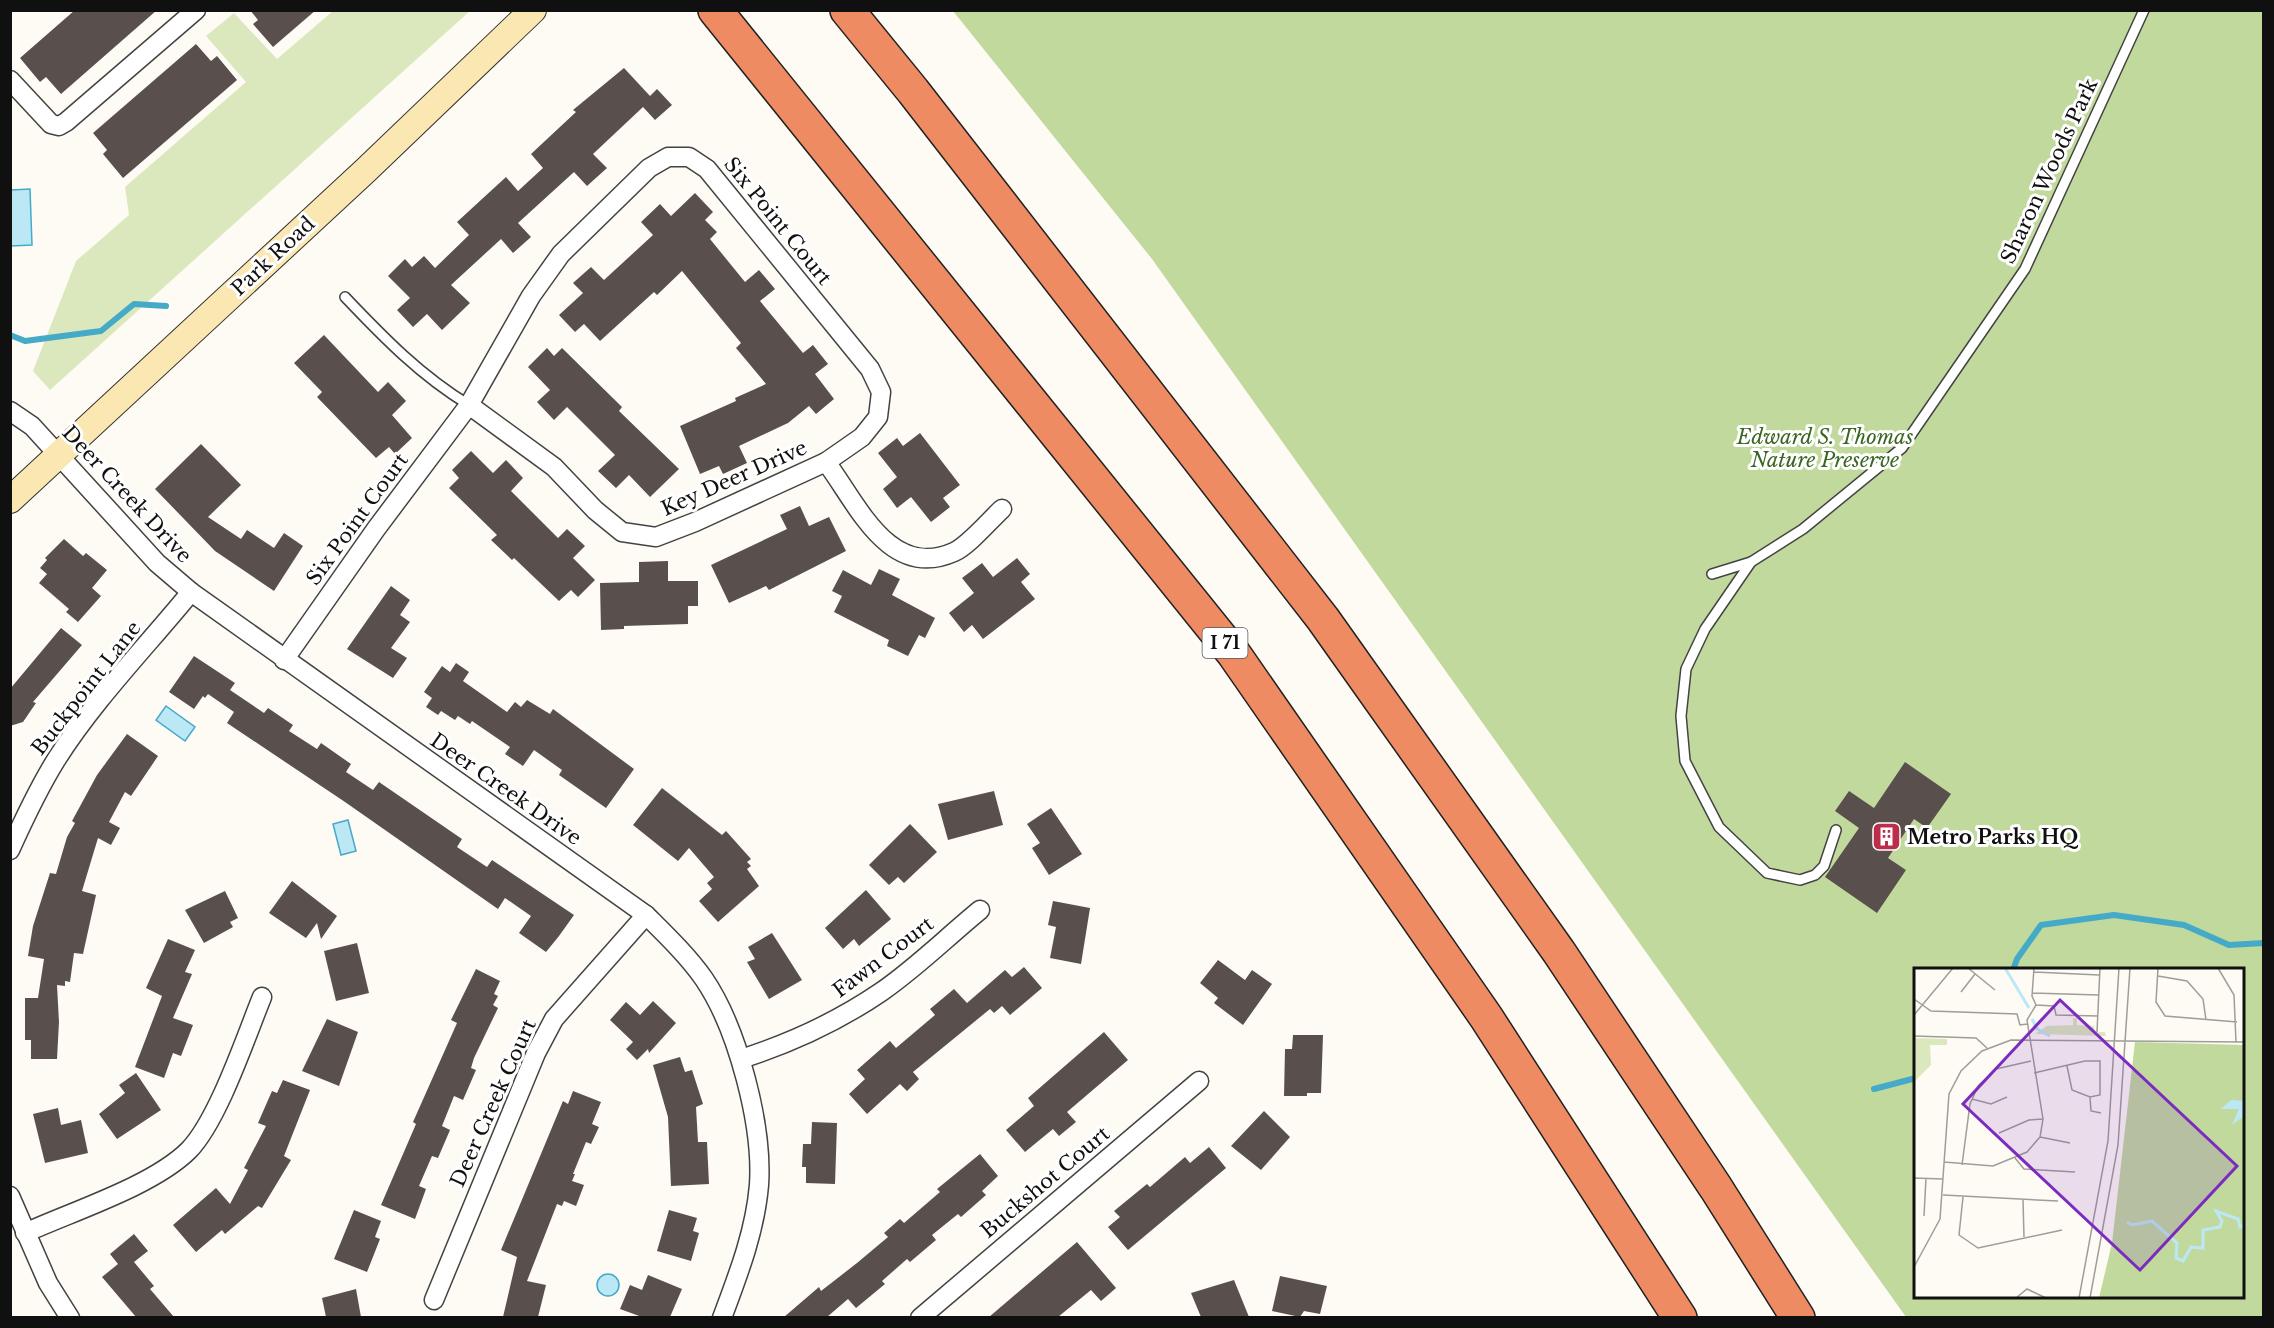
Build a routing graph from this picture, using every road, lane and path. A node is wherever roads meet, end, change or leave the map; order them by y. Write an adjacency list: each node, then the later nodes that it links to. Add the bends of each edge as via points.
1 (196, 10): 6 (street, via 59,126 51,124)
2 (533, 10): 11 (main road, Park Road)
3 (714, 10): 32 (highway, I 71, via 1234,654 1486,1017)
4 (847, 10): 33 (highway, via 1323,619 1559,952)
5 (2144, 10): 15 (lane, Sharon Woods Park, via 2025,268 1902,448 1803,529)
6 (10, 80)
7 (345, 297): 9 (lane, via 406,360)
8 (880, 392): 9 (street, Six Point Court, via 870,369 707,169 689,157 668,157 649,168 561,254 531,296); 12 (street, Key Deer Drive, via 878,417 862,437)
9 (469, 405): 12 (street, Key Deer Drive, via 554,467 622,532 656,537); 18 (street, Six Point Court)
10 (10, 411): 11 (street, Deer Creek Drive, via 32,426)
11 (60, 455): 13 (main road, Park Road); 17 (street, Deer Creek Drive, via 157,563)
12 (826, 462): 14 (street, via 878,535 894,550 924,559 955,552)
13 (10, 500)
14 (1002, 509)
15 (1751, 562): 16 (lane, Sharon Woods Park); 19 (lane, via 1705,629 1686,669 1681,716 1685,761 1719,827 1767,873 1800,880 1815,875 1824,866)
16 (1712, 574)
17 (192, 592): 18 (street, Deer Creek Drive); 20 (street, Buckpoint Lane, via 57,759)
18 (284, 660): 22 (street, Deer Creek Drive)
19 (1836, 830)
20 (10, 850)
21 (980, 909): 24 (street, Fawn Court, via 883,991 833,1022 785,1045)
22 (646, 915): 24 (street, Deer Creek Drive, via 705,980); 28 (street, Deer Creek Court, via 554,1019 536,1053)
23 (262, 997): 27 (street, via 213,1113 190,1149 156,1175)
24 (741, 1059): 30 (street, Deer Creek Drive, via 754,1126 759,1184 747,1250)
25 (1198, 1081): 31 (street, Buckshot Court)
26 (10, 1196): 27 (street)
27 (25, 1233): 29 (street, via 48,1283)
28 (434, 1300)
29 (70, 1317)
30 (722, 1317)
31 (920, 1317)
32 (1680, 1317)
33 (1798, 1317)

